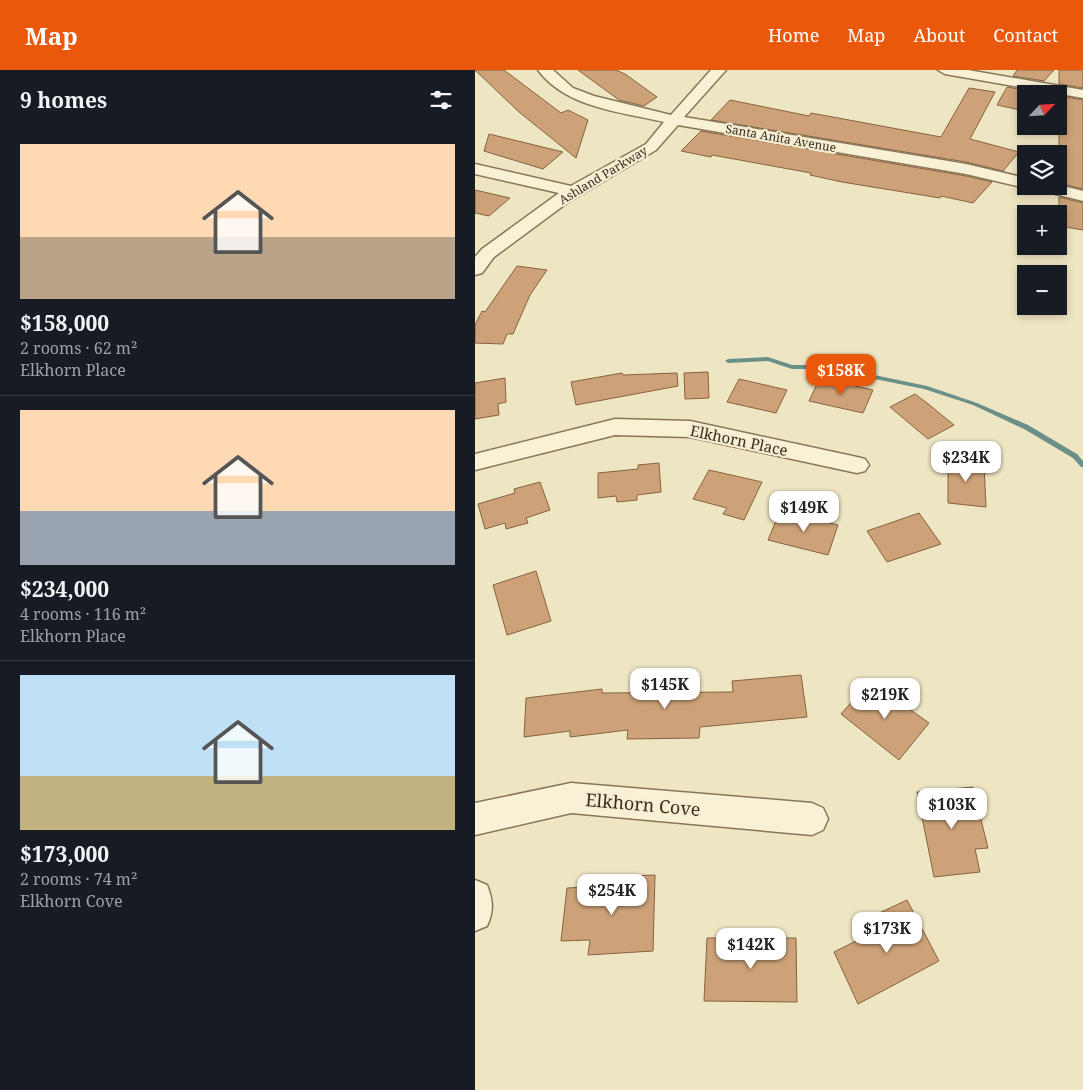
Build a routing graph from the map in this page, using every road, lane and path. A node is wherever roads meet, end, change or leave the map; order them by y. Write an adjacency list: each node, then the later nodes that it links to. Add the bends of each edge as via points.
1 (545, 70): 5 (street, Santa Anita Avenue, via 568,91)
2 (719, 70): 5 (street, Ashland Parkway)
3 (945, 70): 4 (street)
4 (1083, 94)
5 (674, 120): 7 (street, Santa Anita Avenue); 8 (street, Ashland Parkway, via 651,148)
6 (475, 170): 8 (street)
7 (1017, 180)
8 (574, 192): 11 (street, Ashland Parkway, via 487,253)
9 (1067, 192): 10 (street)
10 (1083, 196)
11 (475, 268)
12 (475, 462): 13 (street, Elkhorn Place, via 615,427 690,429)
13 (857, 465)
14 (475, 819): 15 (street, Elkhorn Cove, via 571,798)
15 (812, 819)
16 (475, 897): 17 (street)
17 (475, 914)

